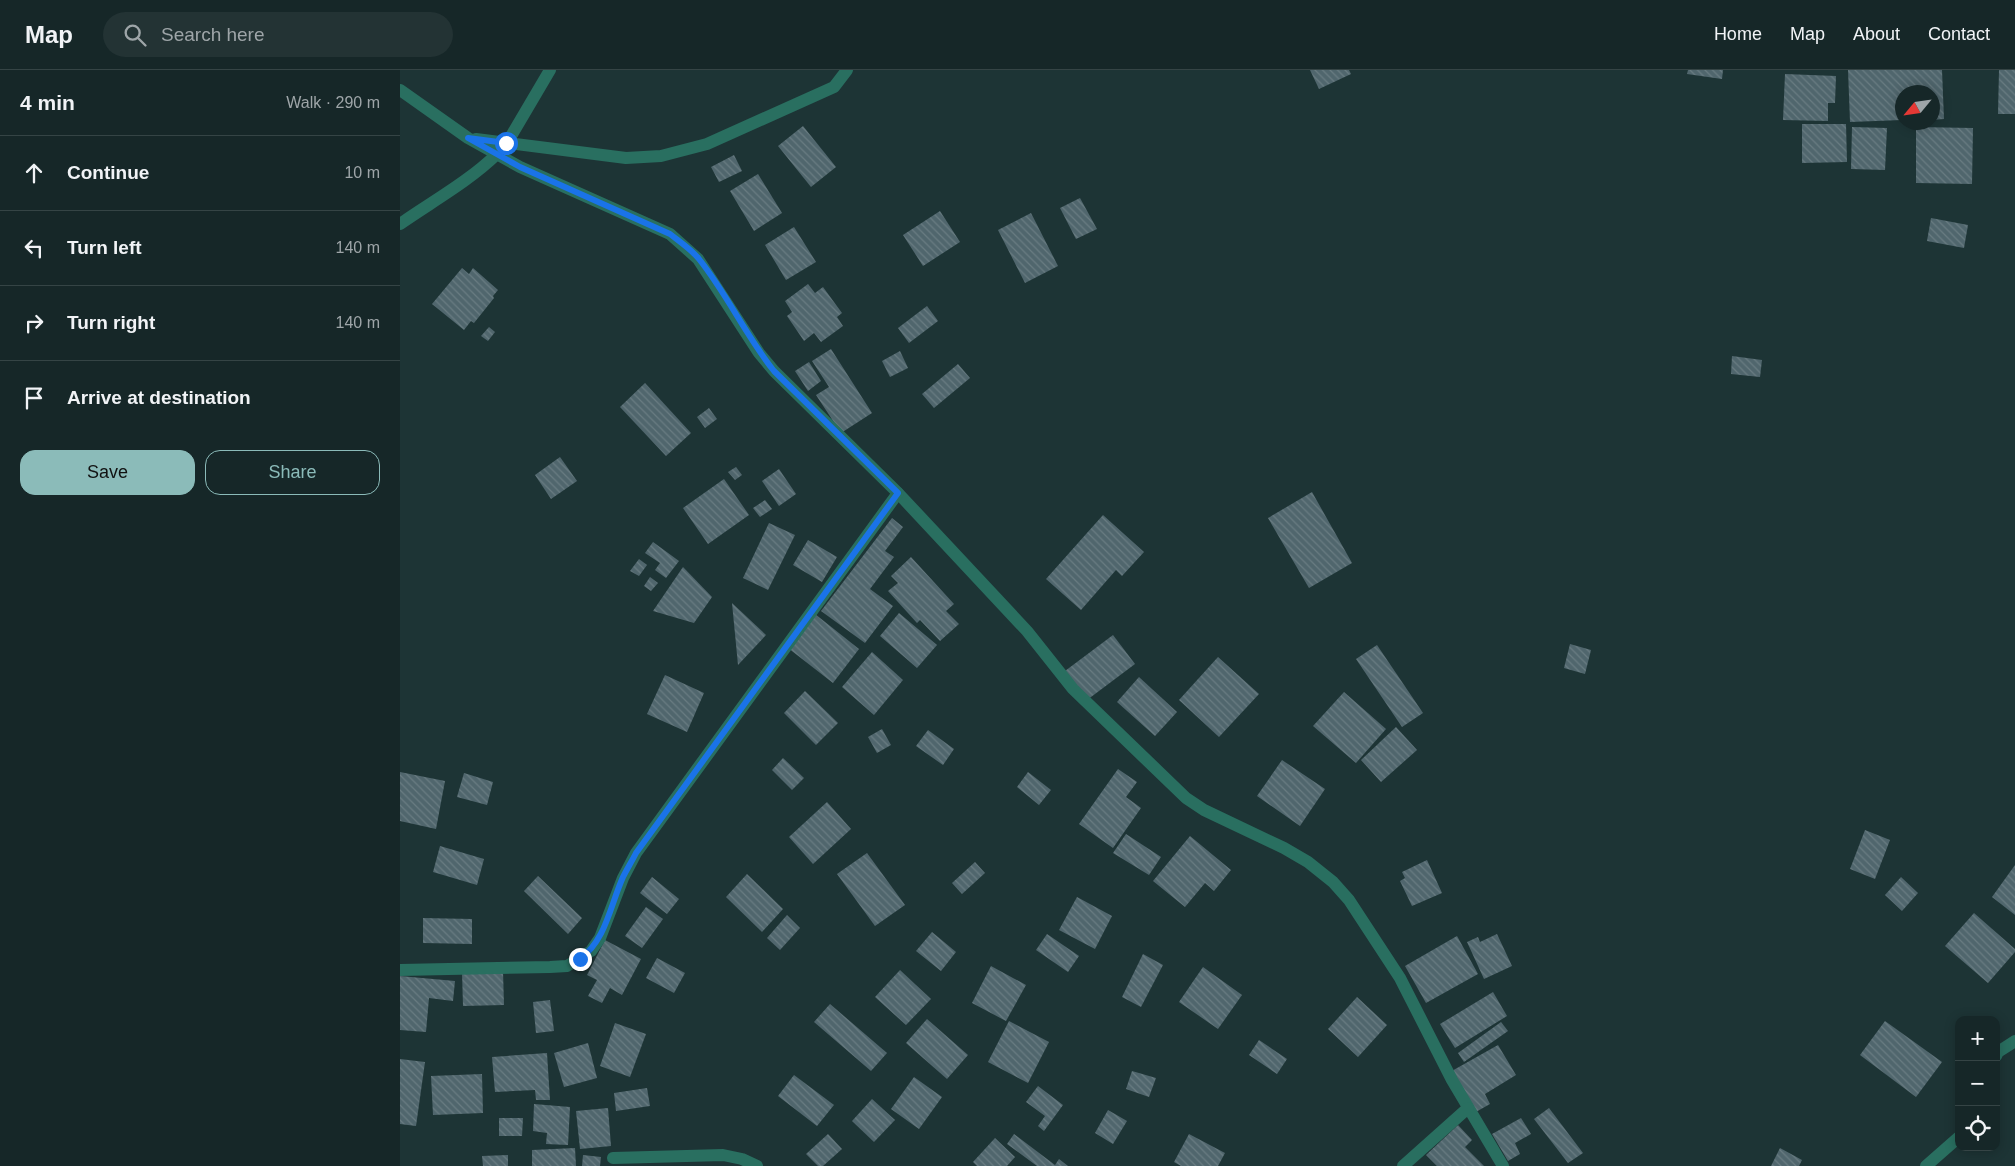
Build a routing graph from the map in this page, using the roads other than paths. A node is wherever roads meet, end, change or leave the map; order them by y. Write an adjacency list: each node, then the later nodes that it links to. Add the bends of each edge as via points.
1 (550, 70): 5 (street)
2 (847, 70): 5 (street, via 834,87 707,144 661,156 626,158)
3 (400, 90): 4 (street)
4 (468, 138): 5 (street); 6 (street)
5 (506, 143)
6 (497, 154): 7 (street, via 457,187); 8 (street, via 638,218 684,245 698,259 774,371)
7 (400, 224)
8 (898, 493): 9 (street, via 636,853 600,938 591,951 567,966 550,968); 12 (street, via 1026,631 1073,689 1186,798 1300,857 1333,882 1349,900 1400,978)
9 (400, 970)
10 (2015, 1041): 11 (street)
11 (2000, 1051)
12 (1468, 1108): 16 (street); 17 (street)
13 (1955, 1141): 18 (street)
14 (614, 1158): 15 (street, via 723,1155)
15 (757, 1166)
16 (1403, 1166)
17 (1503, 1166)
18 (1926, 1166)

